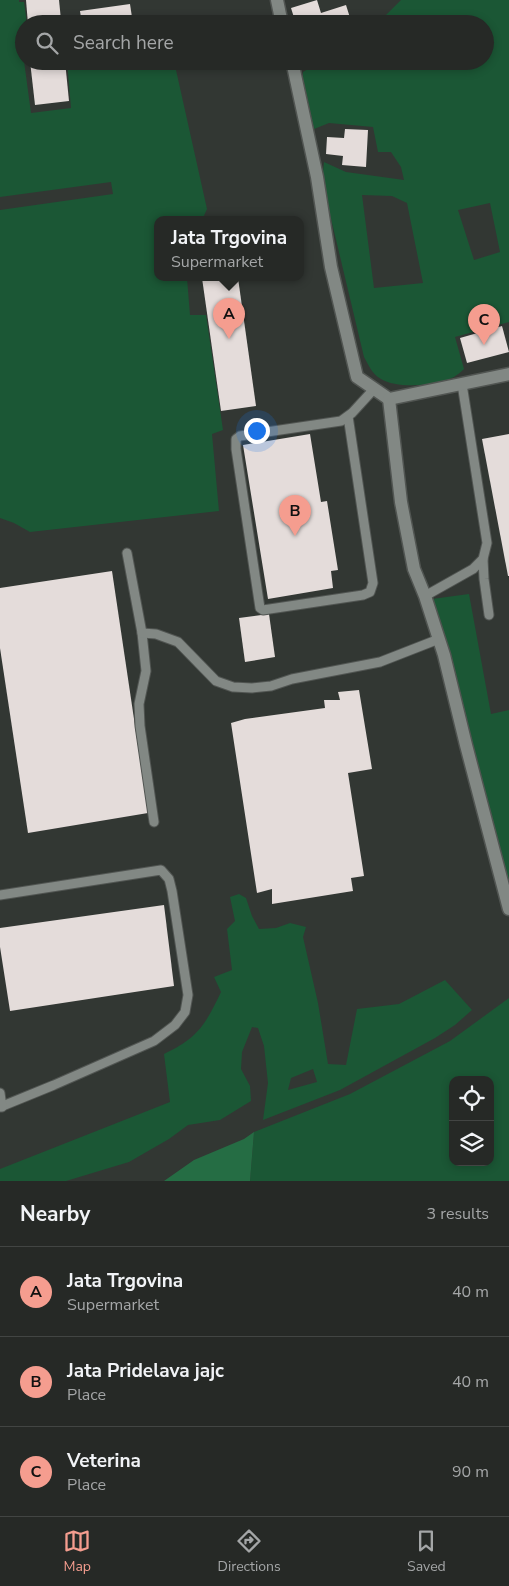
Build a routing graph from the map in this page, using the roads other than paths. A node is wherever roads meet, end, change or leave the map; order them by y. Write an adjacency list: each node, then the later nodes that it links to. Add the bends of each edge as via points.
1 (276, 0): 2 (street)
2 (280, 15)
3 (294, 70): 6 (street, via 317,177 331,267 357,377)
4 (509, 374): 5 (street)
5 (462, 384): 7 (street); 10 (lane, via 487,543)
6 (374, 389): 7 (street); 8 (lane)
7 (389, 399): 11 (street, via 401,502 414,569)
8 (348, 416): 8 (lane, via 342,421 236,439 260,608 263,610 370,592 373,583)
9 (126, 553): 13 (lane)
10 (483, 559): 11 (lane, via 473,570); 12 (lane)
11 (426, 596): 14 (street)
12 (489, 615)
13 (142, 633): 14 (lane, via 178,642 216,681 233,687 252,688 380,662); 15 (lane, via 146,671 139,704 140,726)
14 (439, 639): 17 (street)
15 (154, 822)
16 (0, 895): 19 (lane, via 162,870 172,891 188,995 185,1012 175,1026 154,1040)
17 (509, 910)
18 (0, 1093): 19 (lane)
19 (1, 1107)

